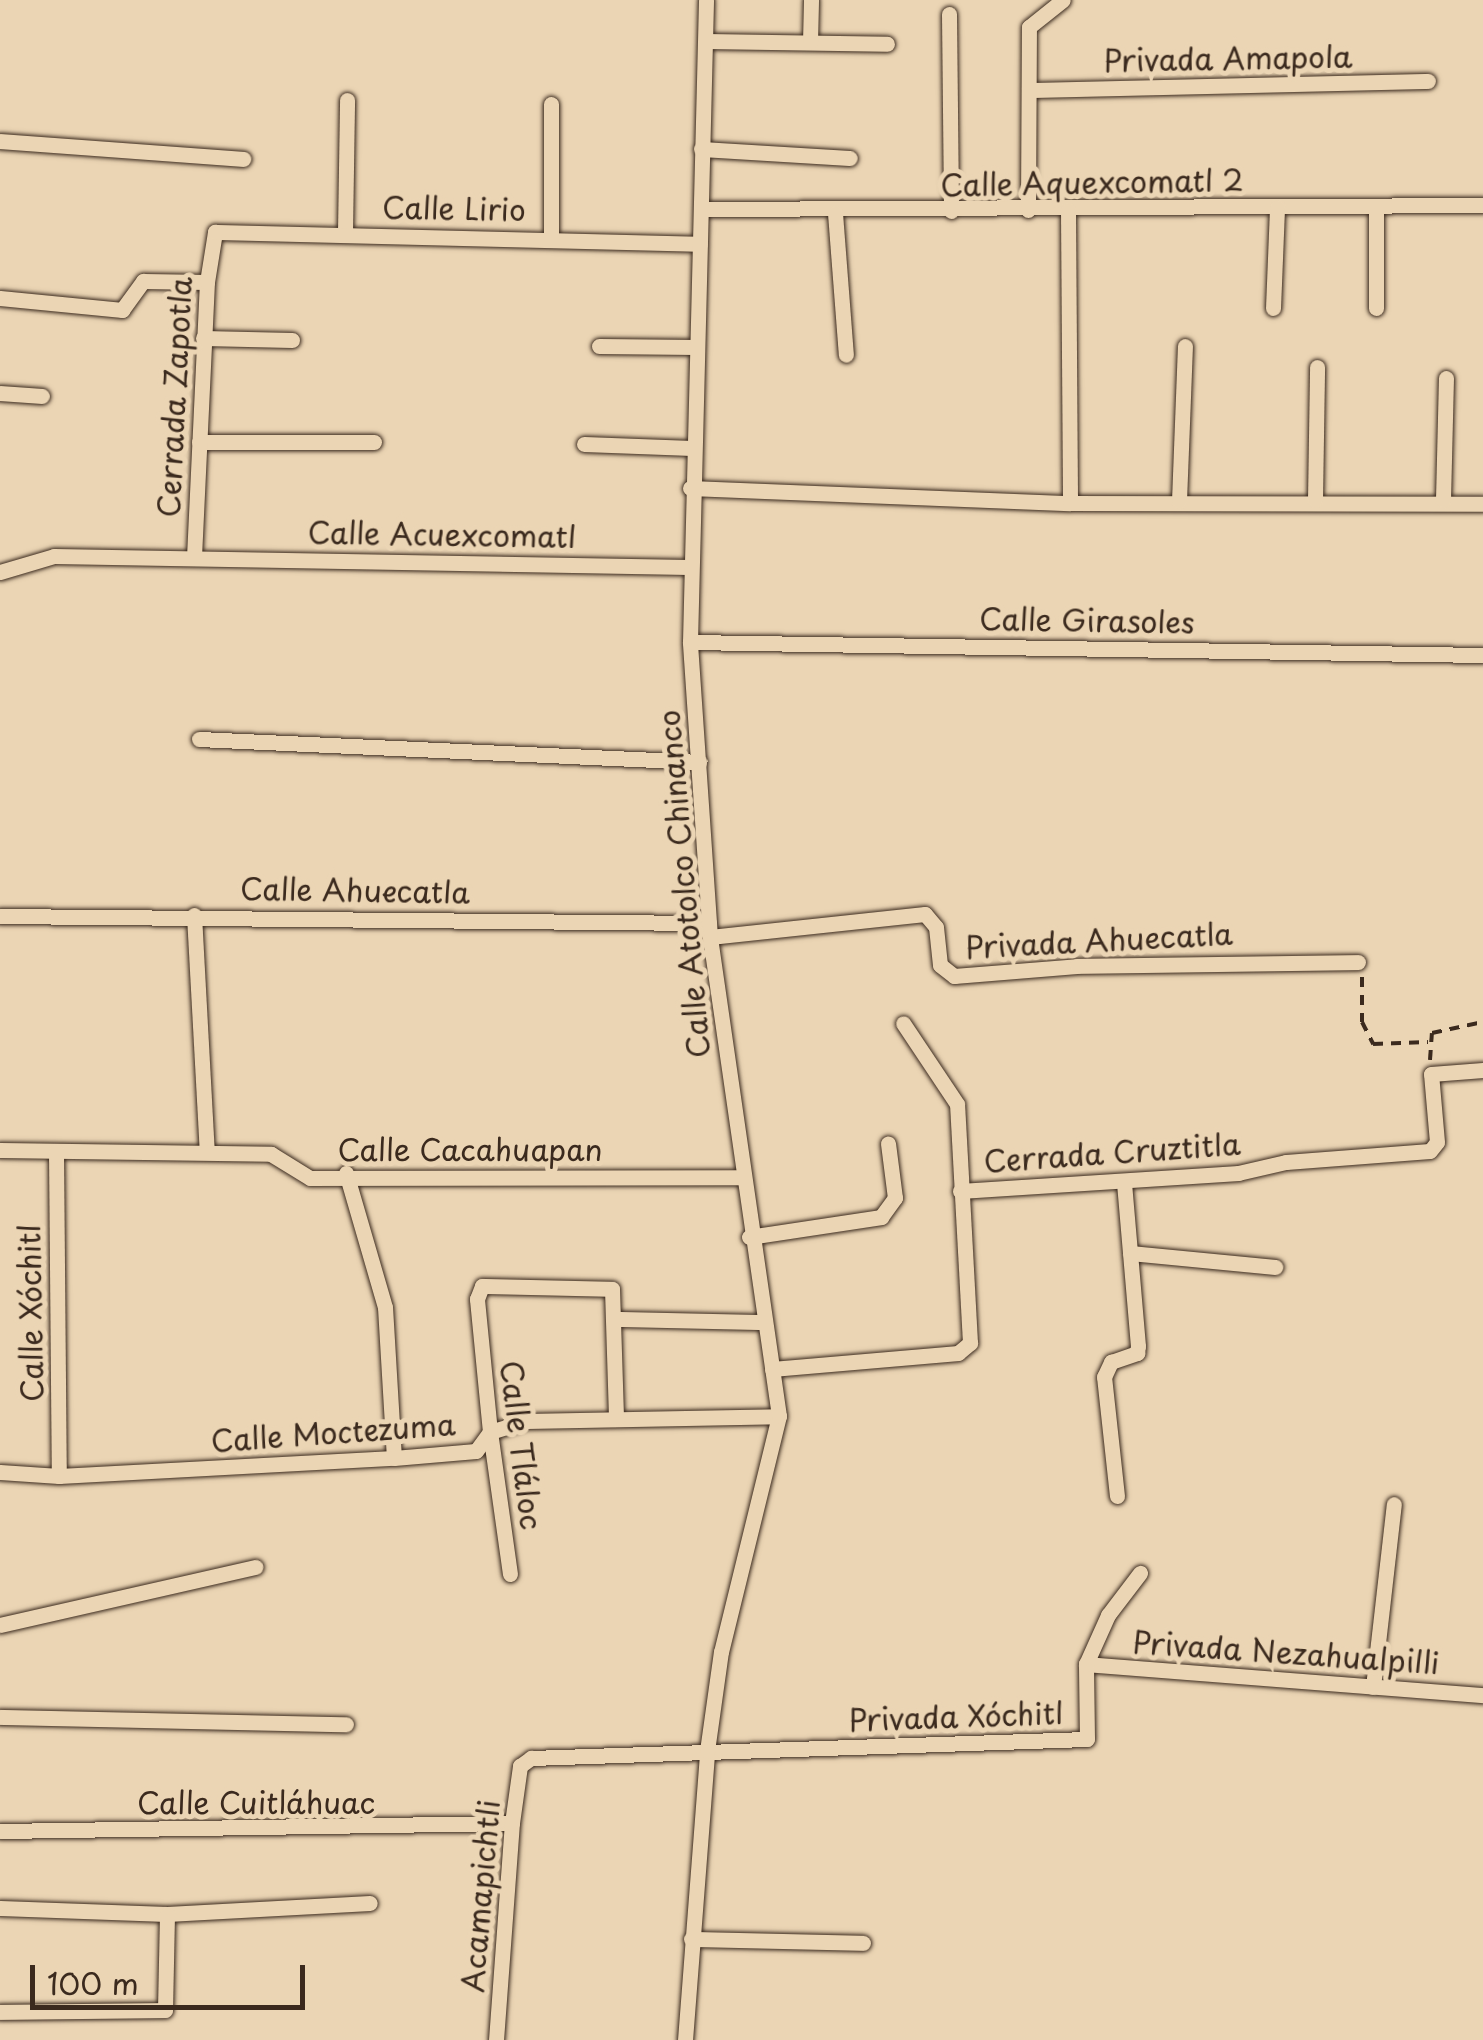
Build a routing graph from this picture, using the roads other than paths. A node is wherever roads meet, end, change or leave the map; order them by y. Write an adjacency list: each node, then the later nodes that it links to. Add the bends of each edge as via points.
1 (706, 0): 5 (street, Calle Atotolco Chinanco)
2 (811, 0): 6 (street)
3 (1064, 0): 9 (street, via 1029,28)
4 (948, 14): 22 (street)
5 (706, 41): 6 (street); 13 (street, Calle Atotolco Chinanco)
6 (810, 42): 7 (street)
7 (887, 44)
8 (1428, 82): 9 (street, Privada Amapola)
9 (1029, 90): 20 (street)
10 (346, 100): 24 (street)
11 (551, 104): 25 (street)
12 (0, 141): 14 (street)
13 (701, 149): 15 (street); 19 (street, Calle Atotolco Chinanco)
14 (243, 158)
15 (850, 158)
16 (1483, 205): 17 (street, Calle Aquexcomatl 2)
17 (1376, 206): 18 (street, Calle Aquexcomatl 2); 31 (street)
18 (1278, 207): 21 (street, Calle Aquexcomatl 2); 30 (street)
19 (702, 209): 23 (street, Calle Aquexcomatl 2); 27 (street, Calle Atotolco Chinanco)
20 (1028, 210): 21 (street, Calle Aquexcomatl 2); 22 (street, Calle Aquexcomatl 2)
21 (1068, 210): 50 (street)
22 (951, 211): 23 (street, Calle Aquexcomatl 2)
23 (835, 213): 37 (street)
24 (346, 232): 25 (street, Calle Lirio); 26 (street, Calle Lirio, via 222,230)
25 (551, 238): 27 (street, Calle Lirio)
26 (210, 239): 28 (street, Cerrada Zapotla)
27 (700, 244): 36 (street, Calle Atotolco Chinanco)
28 (206, 282): 29 (street, via 143,280 122,310); 32 (street, Cerrada Zapotla)
29 (0, 298)
30 (1274, 308)
31 (1376, 308)
32 (203, 338): 33 (street); 42 (street, Cerrada Zapotla)
33 (292, 340)
34 (599, 346): 36 (street)
35 (1185, 346): 49 (street)
36 (696, 348): 45 (street, Calle Atotolco Chinanco)
37 (846, 355)
38 (1317, 367): 47 (street)
39 (1446, 378): 48 (street)
40 (0, 393): 41 (street)
41 (42, 396)
42 (199, 442): 43 (street); 52 (street, Cerrada Zapotla)
43 (374, 442)
44 (584, 444): 45 (street)
45 (692, 448): 46 (street, Calle Atotolco Chinanco)
46 (690, 488): 50 (street); 53 (street, Calle Atotolco Chinanco)
47 (1315, 500): 48 (street); 49 (street)
48 (1443, 500): 51 (street)
49 (1180, 501): 50 (street)
50 (1070, 502)
51 (1483, 504)
52 (194, 557): 53 (street, Calle Acuexcomatl); 54 (street, Calle Acuexcomatl, via 54,556)
53 (690, 567): 55 (street, Calle Atotolco Chinanco)
54 (0, 572)
55 (690, 642): 56 (street, Calle Girasoles); 58 (street, Calle Atotolco Chinanco)
56 (1483, 654)
57 (199, 738): 58 (street)
58 (698, 762): 61 (street, Calle Atotolco Chinanco)
59 (194, 915): 60 (street, Calle Ahuecatla); 61 (street, Calle Ahuecatla); 68 (street)
60 (0, 916)
61 (710, 930): 62 (street, Privada Ahuecatla, via 925,914 936,927 940,965 954,976 1096,965); 70 (street, Calle Atotolco Chinanco)
62 (1358, 962)
63 (903, 1022): 72 (street, via 958,1104)
64 (1483, 1070): 71 (street, Cerrada Cruztitla, via 1431,1074 1437,1142 1430,1150)
65 (888, 1143): 73 (street, via 895,1198 881,1217)
66 (0, 1150): 67 (street)
67 (56, 1150): 68 (street); 84 (street, Calle Xóchitl)
68 (207, 1152): 69 (street, Calle Cacahuapan, via 271,1154 310,1178)
69 (346, 1173): 70 (street, Calle Cacahuapan); 82 (street, via 384,1307)
70 (740, 1177): 73 (street, Calle Atotolco Chinanco)
71 (1124, 1183): 72 (street, Cerrada Cruztitla); 74 (street)
72 (960, 1191): 78 (street, Cerrada Cruztitla, via 970,1342 958,1353)
73 (749, 1237): 77 (street, Calle Atotolco Chinanco)
74 (1130, 1253): 75 (street); 85 (street, via 1137,1354 1111,1362 1102,1396)
75 (1276, 1267)
76 (617, 1319): 77 (street); 80 (street); 81 (street, Calle Tláloc, via 612,1289 597,1284 482,1286)
77 (762, 1322): 78 (street, Calle Atotolco Chinanco)
78 (772, 1369): 79 (street, Calle Atotolco Chinanco)
79 (779, 1416): 80 (street, Calle Moctezuma); 96 (street, Calle Atotolco Chinanco, via 733,1582)
80 (616, 1420): 81 (street, Calle Moctezuma, via 526,1422)
81 (490, 1432): 82 (street, Calle Moctezuma, via 476,1450); 88 (street, Calle Tláloc)
82 (394, 1458): 84 (street, Calle Moctezuma)
83 (0, 1472): 84 (street, Calle Moctezuma)
84 (59, 1476)
85 (1117, 1496)
86 (1394, 1504): 92 (street)
87 (256, 1566): 90 (street)
88 (510, 1574)
89 (1140, 1574): 91 (street, Privada Xóchitl, via 1108,1614)
90 (0, 1625)
91 (1086, 1664): 92 (street, Privada Nezahualpilli); 96 (street, Privada Xóchitl, via 1086,1739)
92 (1373, 1687): 93 (street, Privada Nezahualpilli)
93 (1483, 1695)
94 (0, 1717): 95 (street)
95 (346, 1724)
96 (707, 1751): 97 (street, Acamapichtli, via 531,1758 520,1766); 102 (street, Calle Atotolco Chinanco)
97 (512, 1823): 98 (street, Calle Cuitláhuac); 105 (street, Acamapichtli)
98 (0, 1830)
99 (370, 1903): 101 (street)
100 (0, 1908): 101 (street)
101 (167, 1914): 104 (street, via 165,2010)
102 (691, 1939): 103 (street); 106 (street, Calle Atotolco Chinanco)
103 (863, 1943)
104 (0, 2012)
105 (496, 2040)
106 (685, 2040)

